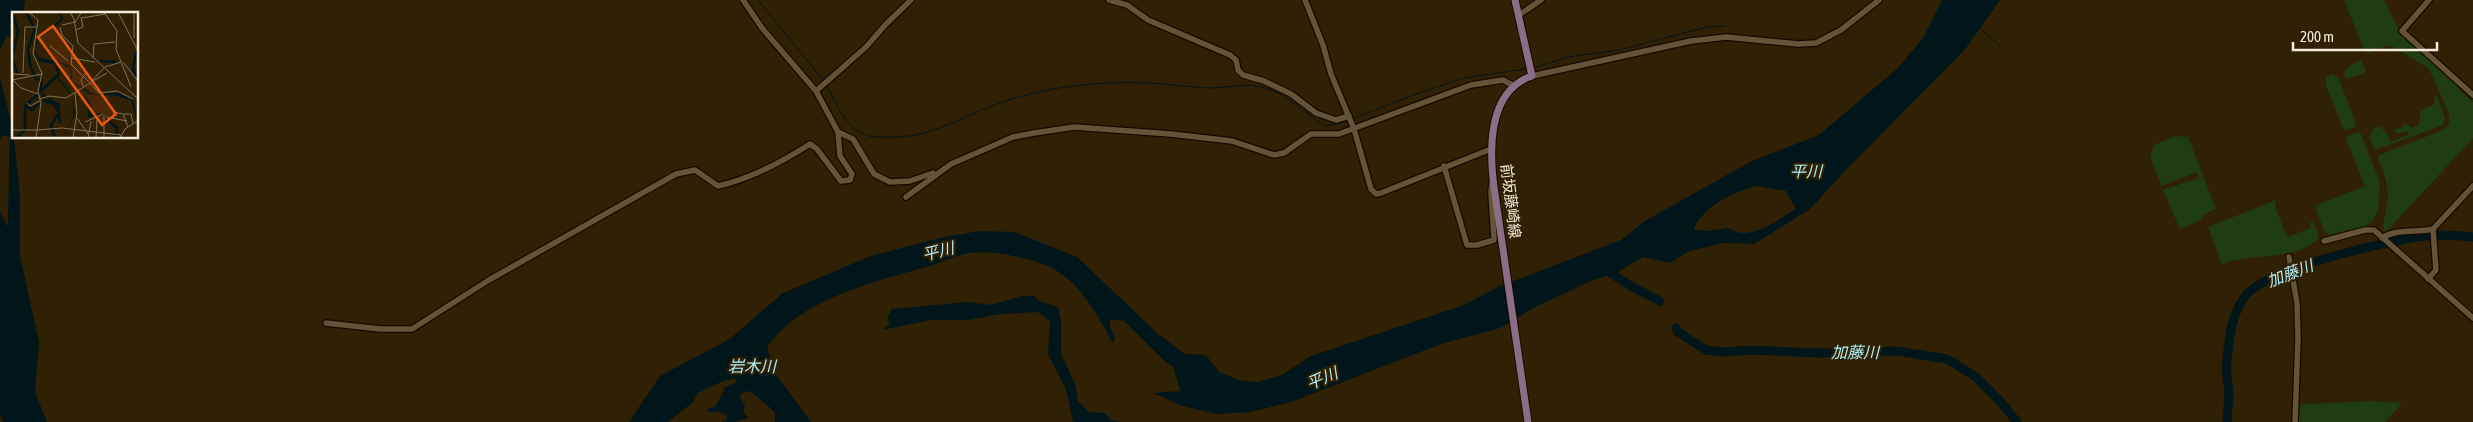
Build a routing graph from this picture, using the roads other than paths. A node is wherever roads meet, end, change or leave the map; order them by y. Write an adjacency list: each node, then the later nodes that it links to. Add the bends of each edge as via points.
1 (743, 0): 12 (street, via 762,28)
2 (911, 0): 12 (street, via 866,47)
3 (1109, 0): 14 (street, via 1127,5 1148,20 1230,56 1236,60 1243,75 1291,94 1316,112 1336,120)
4 (1305, 0): 14 (street)
5 (1515, 0): 9 (main road)
6 (1542, 0): 9 (street)
7 (1879, 0): 10 (street, via 1841,30 1816,44 1726,38 1691,41)
8 (2429, 0): 13 (street, via 2402,31)
9 (1519, 15): 10 (main road)
10 (1532, 76): 11 (main road)
11 (1512, 85): 15 (street, via 1503,80 1471,85); 17 (main road, 前坂藤崎線, via 1498,108)
12 (816, 91): 16 (street)
13 (2473, 95)
14 (1349, 116): 15 (street)
15 (1353, 126): 18 (street, via 1371,189 1376,194); 19 (street, via 1339,134 1311,134 1284,153 1274,156 1232,142 1074,127 1014,137)
16 (838, 132): 19 (street, via 853,139 874,174 890,182 910,181); 29 (street, via 840,156 852,174 850,180 841,181 810,144 730,184 718,186 695,170 676,174 489,280 412,330 380,330)
17 (1491, 149): 18 (street); 20 (main road, 前坂藤崎線)
18 (1444, 166): 20 (street, via 1466,245 1494,240)
19 (940, 170): 22 (street)
20 (1493, 182): 30 (main road, 前坂藤崎線)
21 (2473, 186): 23 (street)
22 (906, 197)
23 (2433, 231): 24 (street, via 2405,231 2388,234); 27 (street, via 2436,270)
24 (2383, 239): 25 (street, via 2374,230 2365,230); 27 (street)
25 (2324, 241)
26 (2289, 257): 31 (street, via 2298,338)
27 (2428, 279): 28 (street)
28 (2473, 318)
29 (326, 323)
30 (1528, 422)
31 (2295, 422)

